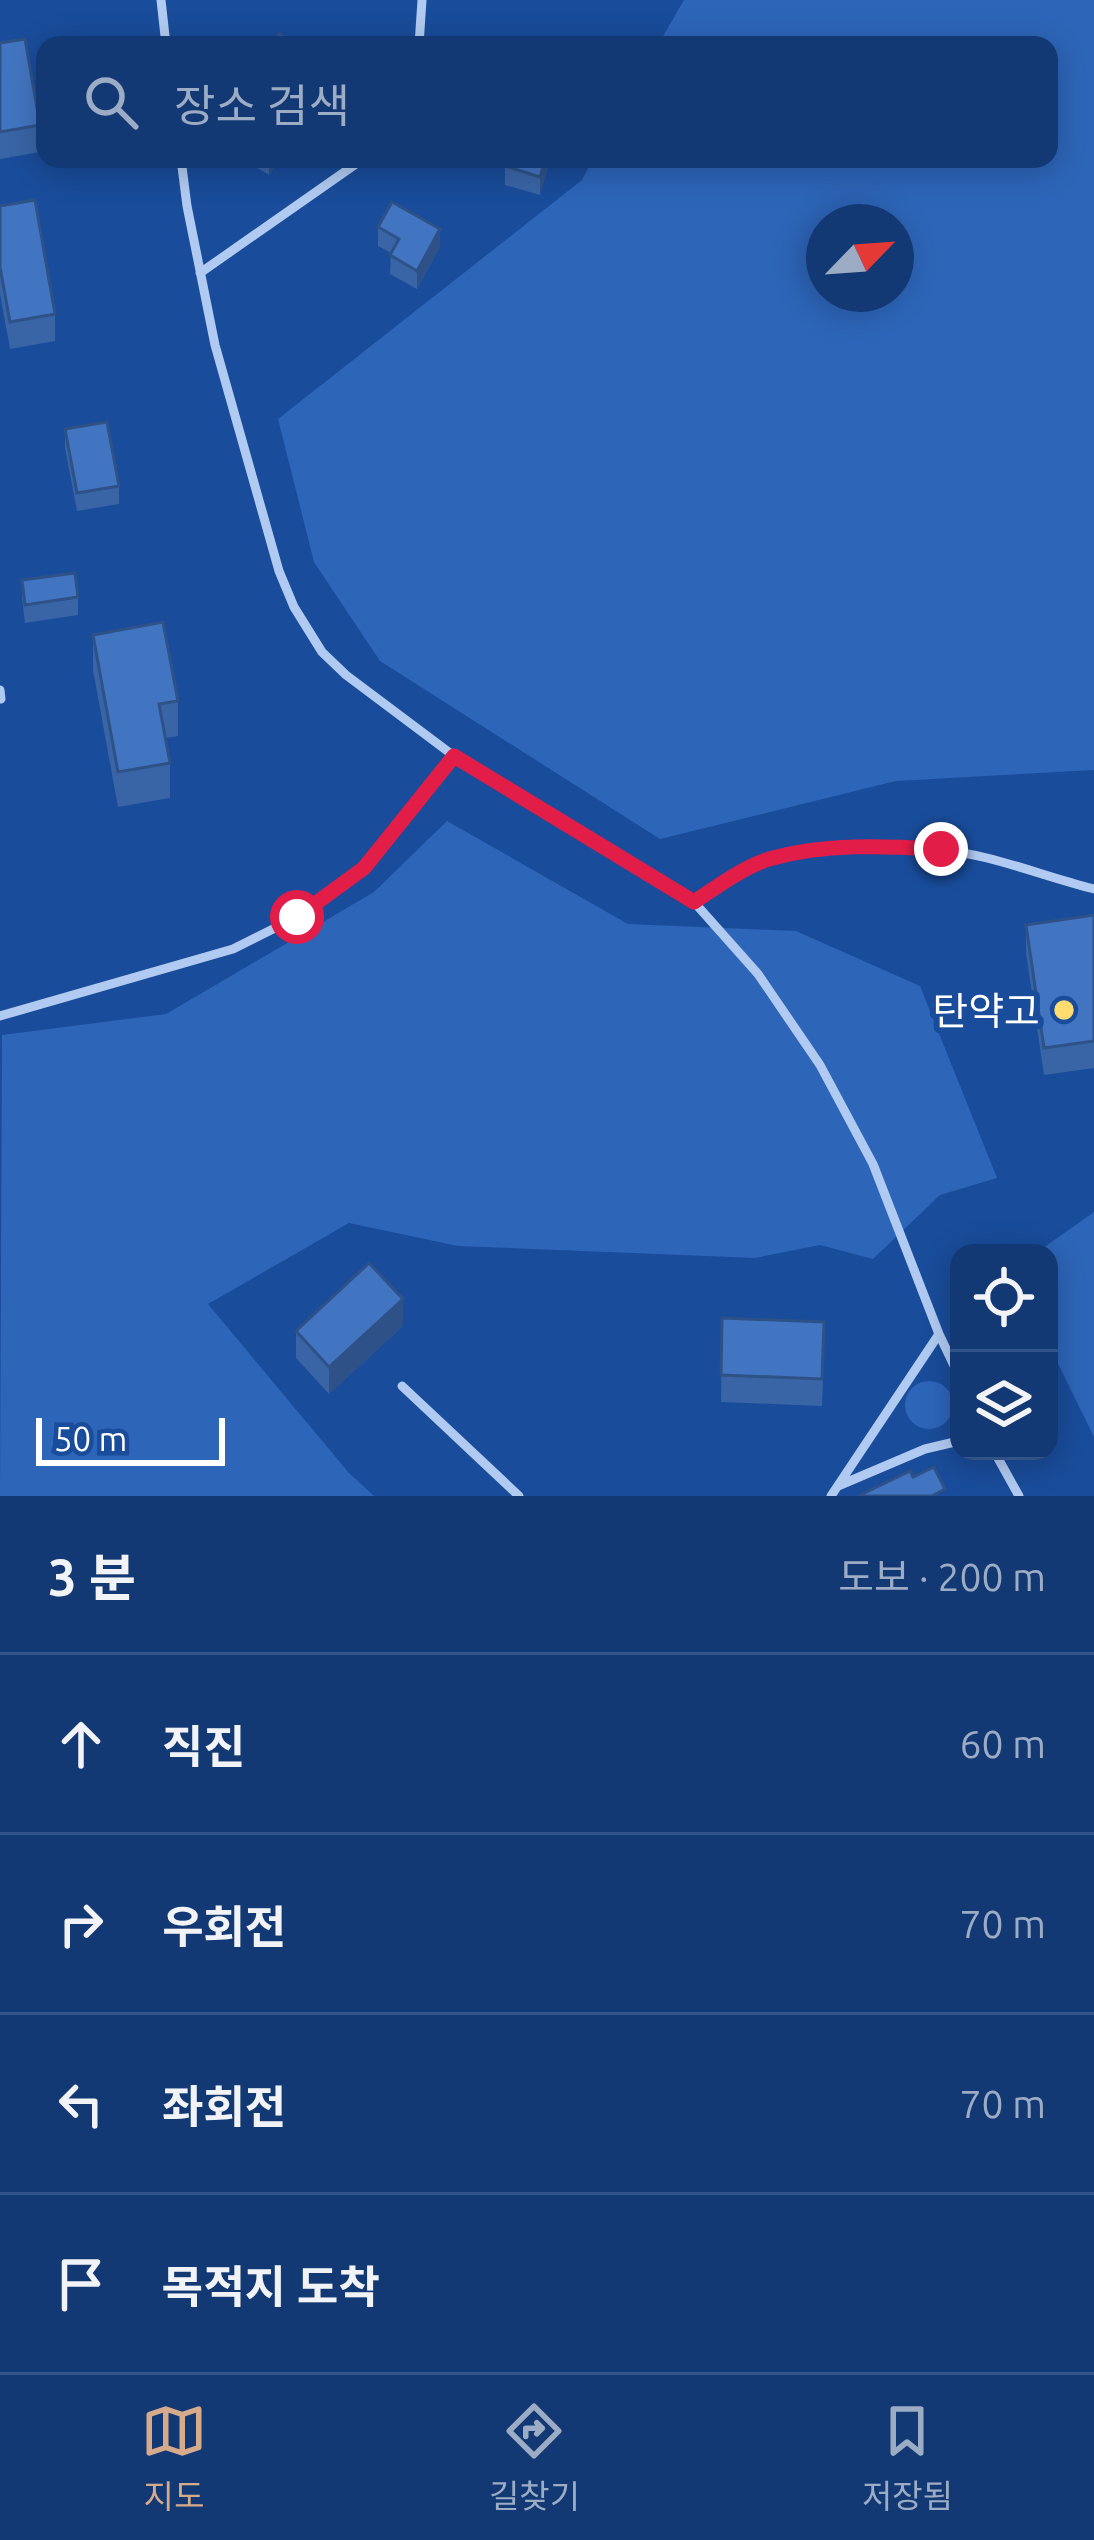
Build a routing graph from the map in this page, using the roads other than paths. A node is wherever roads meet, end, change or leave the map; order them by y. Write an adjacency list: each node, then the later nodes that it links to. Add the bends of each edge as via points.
1 (161, 0): 3 (lane)
2 (422, 0): 4 (lane)
3 (165, 36)
4 (420, 36)
5 (182, 168): 7 (lane)
6 (350, 168): 7 (lane)
7 (200, 274): 10 (lane, via 294,607 346,675)
8 (0, 690): 9 (lane)
9 (2, 699)
10 (454, 756): 12 (lane); 13 (lane, via 364,868 297,917 233,949)
11 (1094, 889): 12 (lane, via 941,849 870,845 767,860)
12 (694, 902): 14 (lane, via 758,974 820,1066 872,1164)
13 (0, 1016)
14 (939, 1334): 15 (lane); 19 (lane)
15 (950, 1357)
16 (402, 1386): 20 (lane)
17 (950, 1443): 19 (lane)
18 (999, 1460): 21 (lane)
19 (834, 1491)
20 (519, 1496)
21 (1019, 1496)

